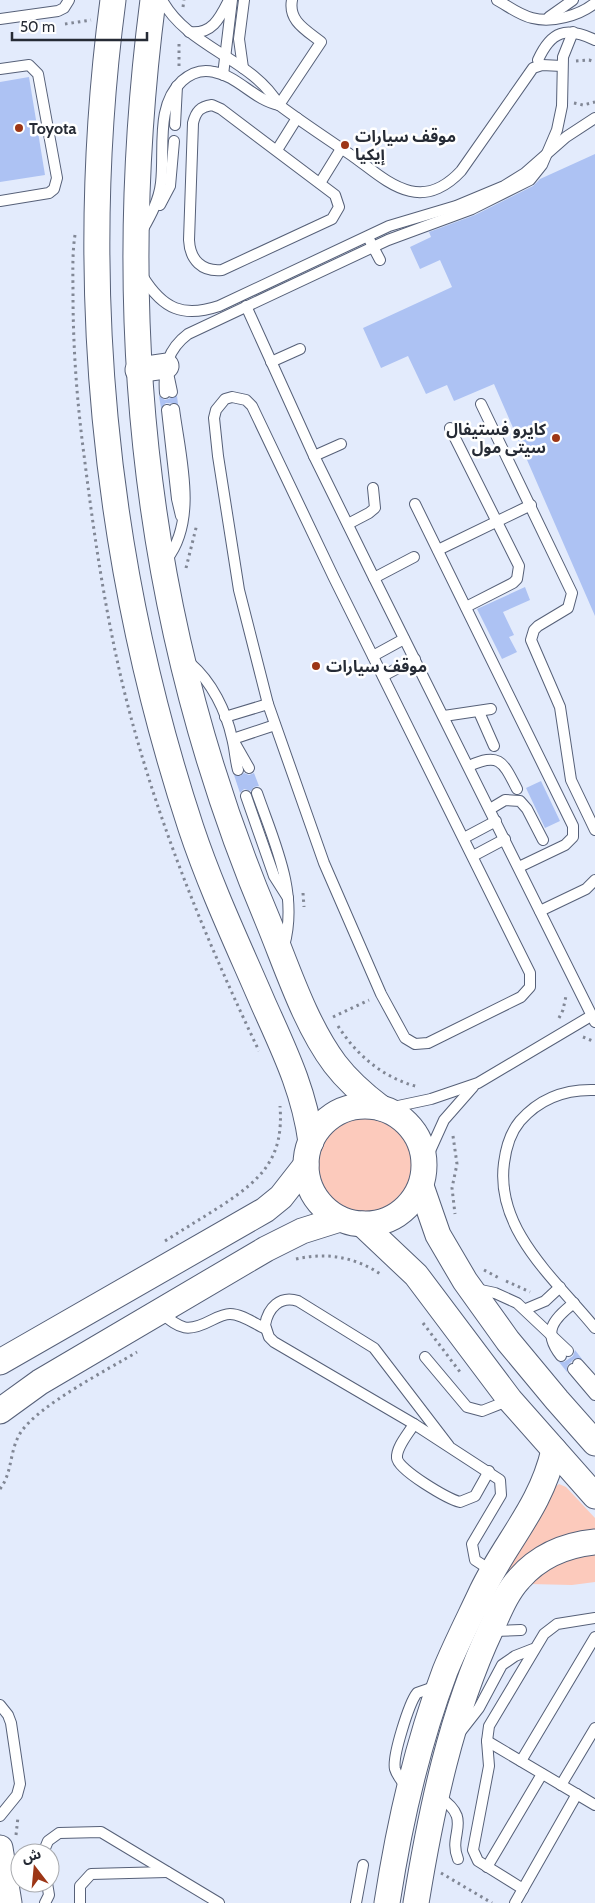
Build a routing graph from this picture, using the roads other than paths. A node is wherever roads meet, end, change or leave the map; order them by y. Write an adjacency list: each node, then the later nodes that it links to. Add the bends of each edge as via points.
1 (69, 0): 11 (lane, via 58,11)
2 (113, 0): 94 (street, via 101,111 96,244 102,397 121,549 152,700 173,773 197,846 297,1080 304,1100)
3 (154, 0): 36 (street, via 139,133)
4 (162, 0): 13 (lane)
5 (230, 0): 13 (lane, via 211,28 203,32); 16 (lane)
6 (244, 0): 19 (lane, via 239,39)
7 (292, 0): 23 (lane, via 291,12 295,21 322,42)
8 (497, 0): 12 (lane, via 524,15)
9 (573, 0): 12 (lane)
10 (595, 3): 12 (lane, via 569,16)
11 (0, 19)
12 (546, 19)
13 (184, 28): 16 (lane)
14 (574, 32): 15 (lane); 17 (lane, via 560,33 549,41 538,59); 18 (lane, via 565,48)
15 (595, 40)
16 (226, 57): 19 (lane); 21 (lane)
17 (540, 65): 18 (lane); 28 (lane, via 530,72 461,171 438,189 410,191 389,182)
18 (562, 66): 30 (lane, via 560,118)
19 (243, 68): 23 (lane, via 270,90)
20 (0, 69): 32 (lane, via 29,65 38,74 57,178 54,189 49,193)
21 (223, 75): 22 (lane, via 205,71 186,78); 23 (lane, via 261,99)
22 (177, 86): 26 (lane); 33 (lane, via 169,96 165,110 161,184)
23 (279, 105): 24 (lane)
24 (297, 118): 28 (lane); 29 (lane)
25 (595, 118): 30 (lane)
26 (175, 125)
27 (174, 140): 33 (lane, via 170,186)
28 (341, 149): 31 (lane)
29 (276, 150): 31 (lane); 31 (lane, via 221,109 203,106 196,113 189,240 192,257 198,264 214,271 222,270 332,219 339,207 338,200)
30 (548, 152): 34 (lane, via 525,173 498,189 445,210 398,222); 35 (lane, via 534,176 519,188 456,216)
31 (320, 183)
32 (0, 201)
33 (152, 213): 36 (lane)
34 (368, 236): 35 (lane); 36 (lane, via 219,306 200,311 176,309 162,301 144,280)
35 (376, 245): 37 (lane); 38 (lane)
36 (135, 254): 42 (street)
37 (382, 259)
38 (246, 306): 40 (lane); 41 (lane, via 188,334 176,345)
39 (300, 349): 40 (lane)
40 (271, 362): 48 (lane)
41 (166, 366): 42 (street); 43 (lane)
42 (138, 370): 56 (street, via 144,443)
43 (168, 392)
44 (481, 404): 51 (lane)
45 (171, 410): 56 (lane, via 185,504 176,546)
46 (450, 428): 52 (lane)
47 (341, 444): 48 (lane)
48 (314, 456): 53 (lane)
49 (373, 488): 53 (lane, via 375,508)
50 (415, 504): 54 (lane)
51 (531, 506): 52 (lane); 80 (lane, via 572,598 564,612 534,630 531,640 560,707 571,780)
52 (497, 522): 54 (lane); 58 (lane, via 519,572 513,583)
53 (348, 524): 57 (lane)
54 (438, 550): 58 (lane)
55 (414, 557): 57 (lane)
56 (162, 566): 60 (street)
57 (374, 578): 59 (lane)
58 (466, 607): 85 (lane, via 574,831 570,842)
59 (404, 639): 61 (lane); 62 (lane)
60 (181, 656): 68 (lane, via 205,679); 89 (street, via 232,831)
61 (373, 656): 63 (lane); 64 (lane, via 252,406 240,398 225,399 214,418 218,456 239,590)
62 (414, 659): 63 (lane); 67 (lane)
63 (383, 676): 81 (lane)
64 (268, 704): 68 (lane); 69 (lane)
65 (491, 709): 66 (lane)
66 (479, 712): 67 (lane); 71 (lane)
67 (444, 716): 72 (lane)
68 (225, 717): 70 (lane)
69 (275, 725): 70 (lane); 84 (lane, via 324,863 381,994 400,1033 410,1042 422,1044 517,999 527,991 531,982 530,973)
70 (233, 739): 73 (lane); 74 (lane)
71 (494, 746)
72 (469, 766): 75 (lane, via 484,760 496,760 506,767); 78 (lane)
73 (249, 768)
74 (238, 770)
75 (518, 789)
76 (257, 793): 87 (lane, via 284,872)
77 (246, 796): 87 (lane, via 274,876)
78 (490, 809): 79 (lane); 83 (lane, via 505,800 520,801)
79 (496, 821): 81 (lane); 82 (lane)
80 (595, 830)
81 (464, 838): 84 (lane)
82 (505, 839): 84 (lane); 85 (lane)
83 (543, 840)
84 (472, 856)
85 (519, 867): 88 (lane)
86 (595, 880): 88 (lane, via 586,889)
87 (289, 898): 89 (lane, via 288,927)
88 (540, 911): 90 (lane)
89 (281, 954): 93 (street, via 333,1062 352,1084)
90 (593, 1019): 91 (lane)
91 (478, 1083): 93 (lane, via 431,1099); 95 (lane, via 444,1120)
92 (595, 1090): 98 (lane, via 564,1092 536,1106 518,1124 504,1156 503,1185 510,1216)
93 (382, 1108): 94 (street, via 347,1108 332,1116 320,1127); 95 (street, via 413,1129)
94 (308, 1154): 97 (street, via 312,1191 319,1202); 108 (street, via 285,1192 265,1210)
95 (425, 1162): 96 (street)
96 (421, 1186): 97 (street, via 404,1210 377,1223); 99 (street, via 449,1258)
97 (351, 1221): 102 (street, via 284,1239); 111 (street, via 416,1275)
98 (560, 1287): 100 (lane); 101 (lane, via 545,1300)
99 (470, 1288): 101 (lane, via 506,1297); 114 (street, via 508,1341)
100 (574, 1303): 103 (lane); 105 (lane, via 558,1316)
101 (526, 1309): 105 (lane)
102 (160, 1312): 104 (lane, via 178,1327 200,1326 232,1314); 112 (street, via 40,1382)
103 (595, 1328)
104 (266, 1329): 113 (lane, via 274,1342); 115 (lane, via 266,1319 275,1304 292,1299 367,1342 383,1358)
105 (550, 1336): 106 (lane)
106 (564, 1353)
107 (425, 1358): 111 (lane, via 468,1407 482,1410)
108 (0, 1362)
109 (595, 1383): 110 (lane, via 576,1366)
110 (595, 1395)
111 (510, 1400): 116 (street)
112 (0, 1411)
113 (414, 1424): 115 (lane); 117 (lane, via 397,1454 398,1462 405,1470 460,1502 475,1496)
114 (595, 1443)
115 (449, 1446): 117 (lane)
116 (554, 1450): 118 (street); 120 (street, via 538,1499)
117 (489, 1471): 120 (lane, via 500,1480 502,1490 474,1538 472,1550 475,1560)
118 (595, 1496)
119 (595, 1542): 123 (street, via 554,1551 535,1564 505,1599)
120 (493, 1572): 148 (street, via 446,1670 409,1791)
121 (595, 1618): 125 (lane, via 557,1624)
122 (521, 1630): 123 (lane)
123 (490, 1632): 129 (street, via 471,1678)
124 (595, 1637): 130 (lane)
125 (533, 1649): 128 (lane, via 492,1719); 129 (lane, via 502,1665 479,1708)
126 (0, 1705): 136 (lane, via 11,1723 20,1784 17,1795)
127 (595, 1728): 132 (lane)
128 (487, 1741): 130 (lane); 141 (lane, via 489,1766 473,1850 478,1861)
129 (451, 1743): 134 (street)
130 (521, 1761): 131 (lane)
131 (542, 1774): 132 (lane); 141 (lane)
132 (561, 1785): 133 (lane)
133 (577, 1794): 135 (lane); 143 (lane)
134 (437, 1795): 139 (lane, via 456,1814); 149 (street)
135 (595, 1805)
136 (0, 1816)
137 (47, 1843): 142 (lane, via 59,1833 101,1832)
138 (0, 1848): 144 (street)
139 (458, 1859)
140 (364, 1864): 147 (lane)
141 (488, 1867): 143 (lane)
142 (168, 1872): 145 (lane, via 91,1874 80,1886); 146 (lane)
143 (523, 1889): 150 (lane)
144 (9, 1903)
145 (80, 1903)
146 (219, 1903)
147 (356, 1903)
148 (387, 1903)
149 (416, 1903)
150 (516, 1903)

